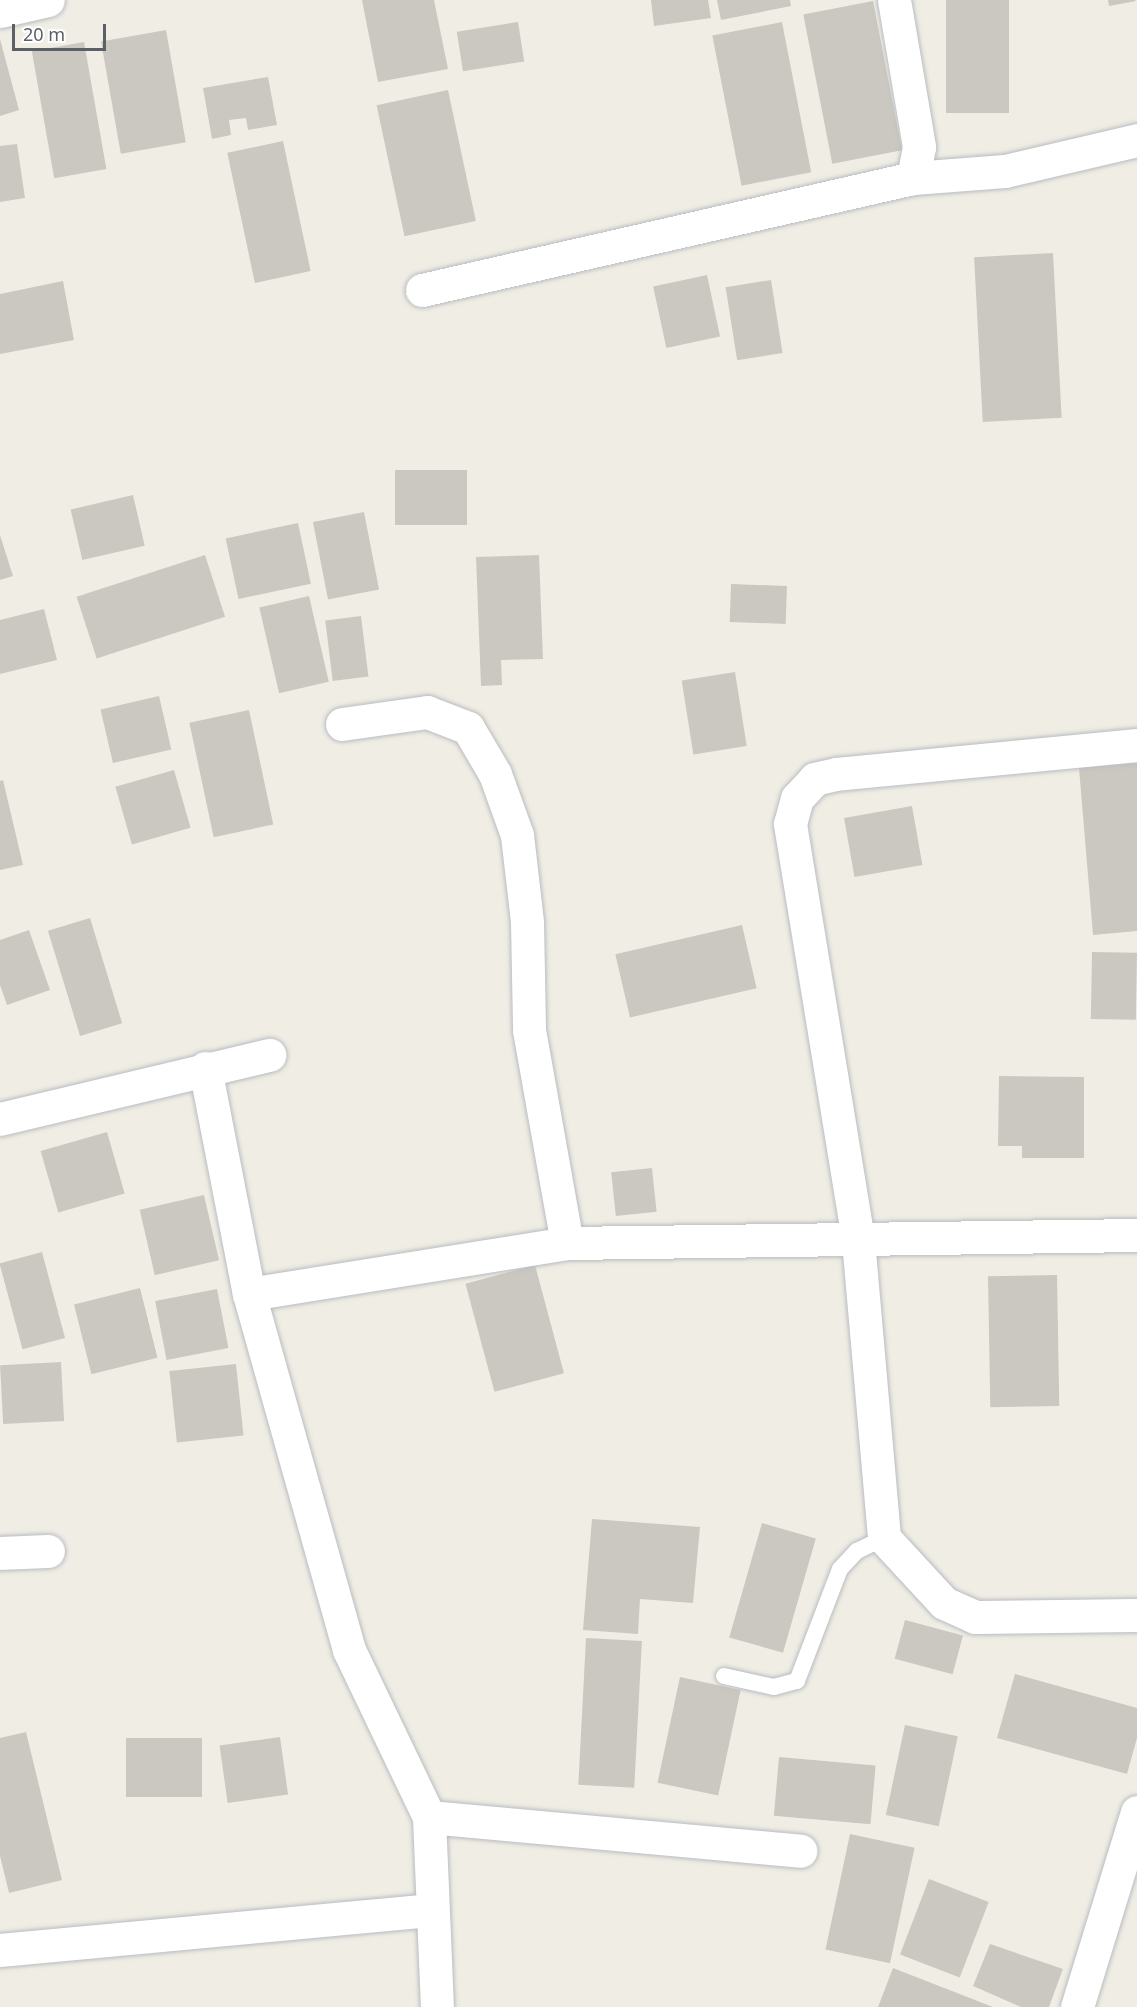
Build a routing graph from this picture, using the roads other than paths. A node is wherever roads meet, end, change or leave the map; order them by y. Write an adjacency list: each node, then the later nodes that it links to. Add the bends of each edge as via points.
1 (48, 0): 3 (street)
2 (894, 0): 5 (street, via 919,147)
3 (0, 11)
4 (1137, 140): 5 (street, via 1005,171)
5 (913, 178): 6 (street)
6 (422, 290)
7 (342, 724): 14 (street, via 427,712 468,728 495,774 517,835 527,922 529,1030)
8 (1137, 745): 13 (street, via 836,774 815,779 797,798 790,824)
9 (269, 1055): 10 (street)
10 (206, 1068): 11 (street); 15 (street)
11 (0, 1119)
12 (1137, 1235): 13 (street)
13 (858, 1240): 14 (street); 16 (street)
14 (567, 1243): 15 (street)
15 (249, 1294): 22 (street, via 349,1650)
16 (884, 1538): 19 (street, via 944,1603 975,1617); 20 (lane, via 857,1551 840,1569 797,1681 774,1687)
17 (48, 1551): 18 (street)
18 (0, 1553)
19 (1137, 1615)
20 (724, 1676)
21 (1137, 1812): 27 (street)
22 (429, 1817): 23 (street); 24 (street)
23 (800, 1851)
24 (432, 1910): 25 (street); 26 (street)
25 (0, 1950)
26 (438, 2007)
27 (1077, 2007)

